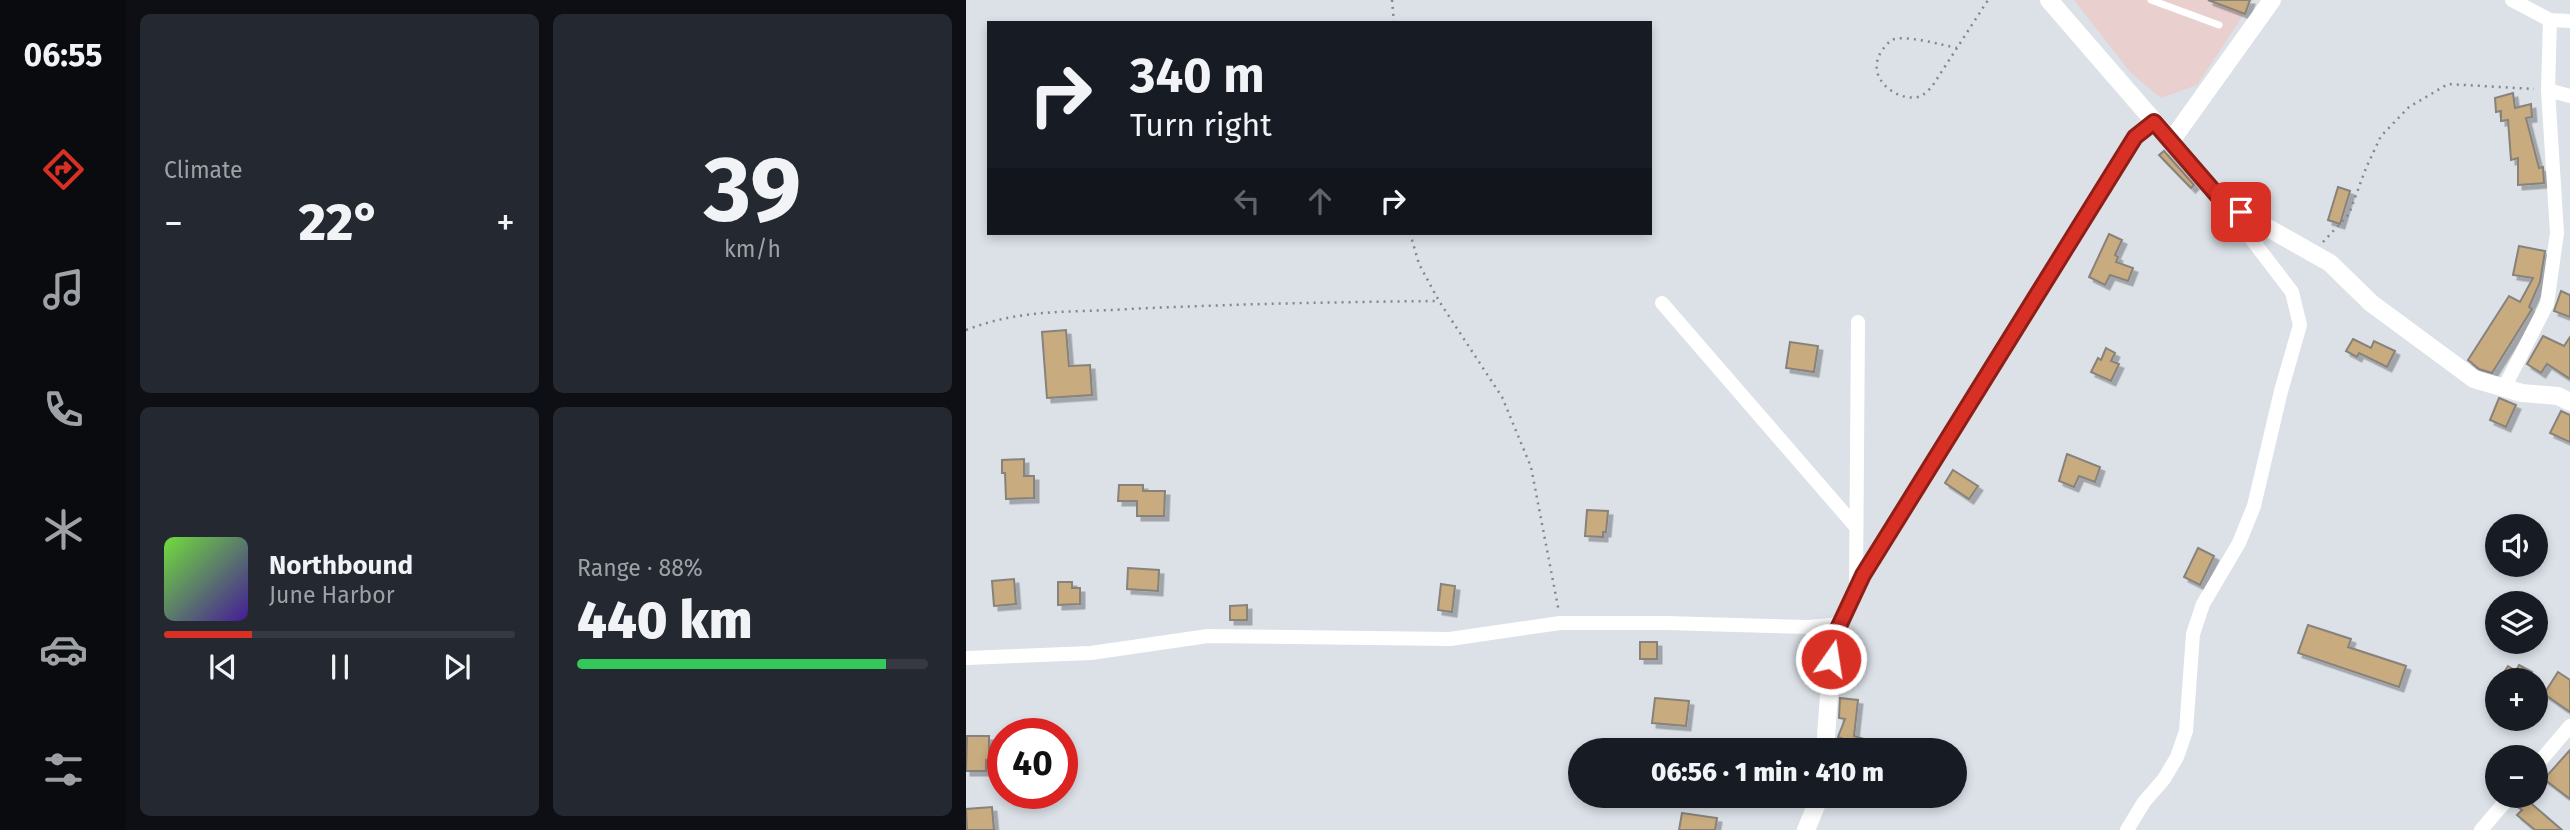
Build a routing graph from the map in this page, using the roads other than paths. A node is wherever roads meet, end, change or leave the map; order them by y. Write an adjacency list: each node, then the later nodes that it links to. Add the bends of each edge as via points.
1 (2049, 0): 10 (street)
2 (2151, 0): 7 (lane)
3 (2272, 0): 11 (street)
4 (2512, 0): 5 (street)
5 (2550, 20): 6 (street); 8 (street)
6 (2570, 21)
7 (2219, 25)
8 (2548, 90): 9 (street); 15 (street, via 2557,233 2547,304)
9 (2570, 96)
10 (2154, 122): 11 (street); 18 (street, via 2135,137)
11 (2171, 141): 12 (street)
12 (2224, 203): 15 (street, via 2330,263 2371,303 2474,379); 27 (street, via 2292,292 2301,325 2255,506 2203,604 2193,634 2186,731 2164,779)
13 (1662, 303): 17 (street)
14 (1858, 322): 17 (street)
15 (2504, 388): 16 (street)
16 (2570, 402)
17 (1856, 527): 18 (street)
18 (1856, 590): 19 (street)
19 (1840, 624): 20 (street, via 1560,623 1450,639 1208,636 1091,653); 22 (street, via 1833,639)
20 (966, 658)
21 (2570, 726): 23 (street)
22 (1826, 738)
23 (2548, 752)
24 (1815, 808): 26 (street)
25 (2500, 808): 28 (street)
26 (1806, 830)
27 (2127, 830)
28 (2481, 830)

